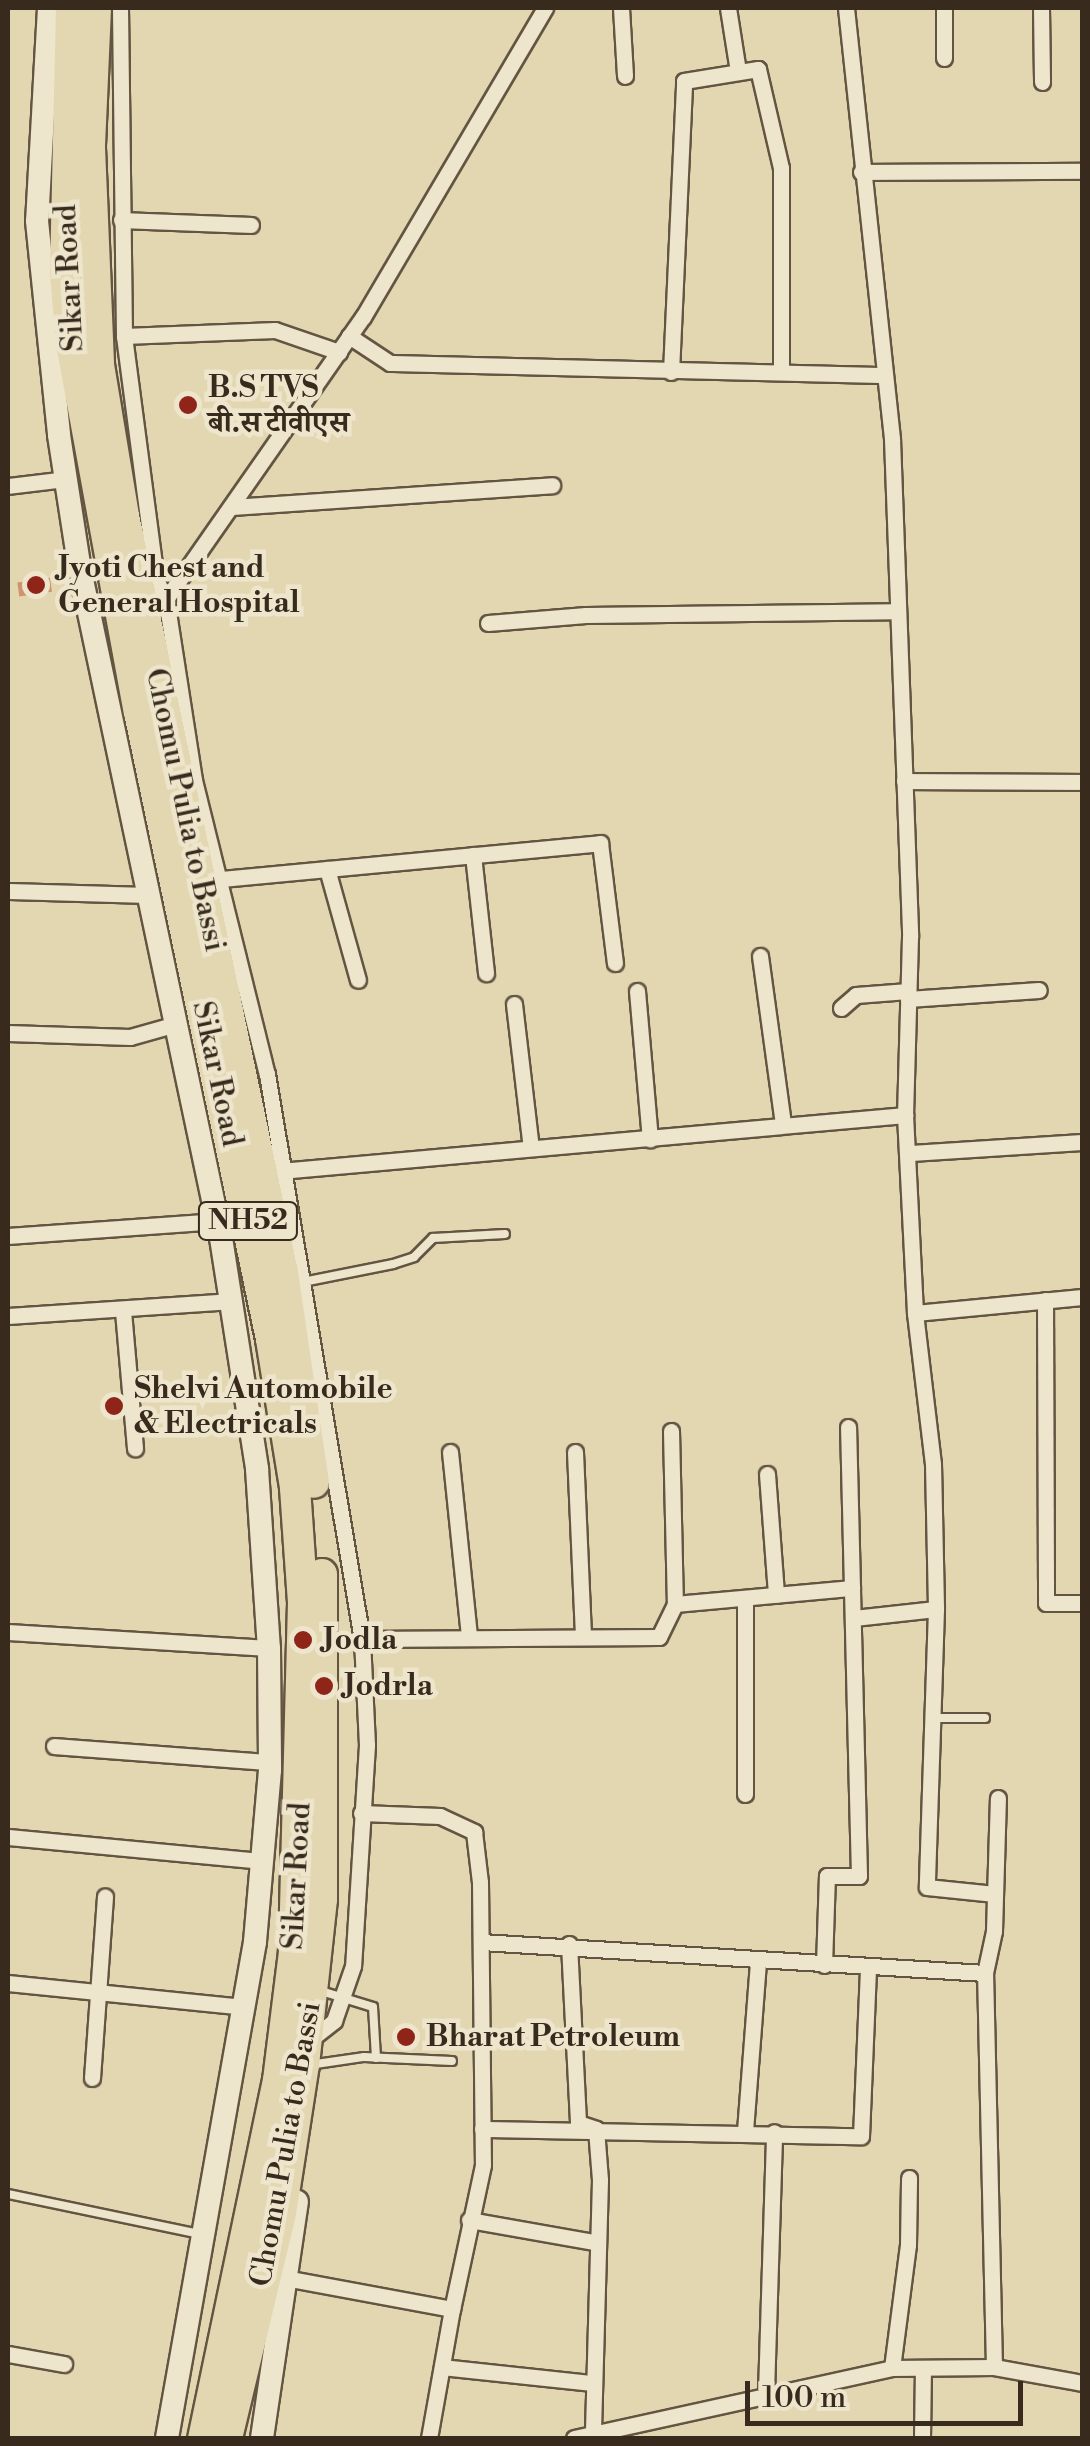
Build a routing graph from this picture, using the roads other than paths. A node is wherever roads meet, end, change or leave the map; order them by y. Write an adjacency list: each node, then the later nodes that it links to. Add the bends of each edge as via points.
1 (49, 8): 25 (main road, via 38,221)
2 (71, 8): 134 (highway, Sikar Road / NH52, via 65,272 71,343 136,694 272,1339 303,1603 294,1952 278,2080)
3 (96, 8): 103 (highway, Chomu Pulia to Bassi / NH52, via 90,148 100,365 124,516 284,1273 315,1491 325,1642 322,1899)
4 (120, 8): 17 (street)
5 (545, 8): 20 (street, via 471,143)
6 (620, 8): 13 (street)
7 (728, 8): 12 (street)
8 (846, 8): 15 (street)
9 (944, 8): 11 (street)
10 (1041, 8): 14 (street)
11 (944, 58)
12 (738, 71): 22 (street, via 762,70 781,168); 23 (street, via 684,81)
13 (625, 76)
14 (1042, 82)
15 (860, 172): 16 (street); 24 (street)
16 (1082, 172)
17 (121, 220): 18 (street); 19 (street)
18 (251, 225)
19 (124, 336): 21 (street, via 275,330); 29 (street, via 156,580)
20 (349, 336): 21 (street); 23 (street, via 390,364)
21 (339, 352): 28 (street)
22 (781, 371): 23 (street); 24 (street)
23 (672, 372)
24 (882, 376): 30 (street, via 892,439)
25 (66, 479): 27 (street); 38 (main road)
26 (552, 485): 28 (street)
27 (8, 486)
28 (232, 507): 29 (street)
29 (166, 599): 36 (street, via 194,780)
30 (894, 611): 31 (street); 32 (street)
31 (488, 622)
32 (904, 781): 33 (street); 45 (street)
33 (1082, 782)
34 (473, 855): 35 (street); 40 (street, via 600,843); 41 (street)
35 (327, 869): 36 (street); 42 (street)
36 (221, 879): 56 (street, via 267,1074)
37 (8, 891): 38 (street)
38 (149, 895): 48 (main road)
39 (760, 956): 51 (street)
40 (615, 963)
41 (486, 974)
42 (358, 980)
43 (1038, 990): 45 (street)
44 (637, 991): 52 (street)
45 (908, 994): 47 (street, via 856,995); 50 (street)
46 (514, 1004): 54 (street)
47 (841, 1008)
48 (176, 1024): 49 (street, via 130,1037); 57 (main road)
49 (8, 1033)
50 (905, 1115): 51 (street); 55 (street)
51 (782, 1123): 52 (street)
52 (650, 1138): 54 (street)
53 (1082, 1142): 55 (street)
54 (531, 1148): 56 (street)
55 (911, 1153): 65 (street)
56 (280, 1171): 60 (street)
57 (217, 1221): 59 (street); 63 (main road)
58 (505, 1234): 60 (lane, via 433,1238 414,1257 394,1264)
59 (8, 1236)
60 (303, 1282): 82 (street)
61 (1082, 1297): 62 (street)
62 (1044, 1300): 65 (street); 76 (street, via 1046,1603)
63 (232, 1301): 64 (street); 84 (main road, via 257,1469)
64 (123, 1310): 66 (street); 69 (street)
65 (915, 1313): 78 (street, via 933,1464)
66 (8, 1316)
67 (848, 1427): 73 (street)
68 (671, 1431): 77 (street)
69 (135, 1448)
70 (450, 1452): 83 (street)
71 (575, 1452): 81 (street)
72 (767, 1474): 74 (street, via 768,1558)
73 (852, 1588): 74 (street); 79 (street)
74 (776, 1595): 75 (street)
75 (745, 1598): 77 (street); 89 (street)
76 (1082, 1603)
77 (675, 1604): 81 (street, via 658,1637)
78 (936, 1609): 79 (street); 85 (street)
79 (854, 1618): 99 (street, via 860,1876 827,1876)
80 (8, 1632): 84 (street)
81 (582, 1636): 83 (street)
82 (362, 1638): 83 (street); 91 (street, via 367,1745)
83 (469, 1638)
84 (269, 1648): 88 (main road)
85 (934, 1718): 86 (lane); 94 (street, via 926,1888)
86 (985, 1718)
87 (54, 1746): 88 (street)
88 (269, 1762): 93 (main road)
89 (745, 1794)
90 (998, 1798): 94 (street)
91 (361, 1813): 96 (street, via 440,1816 474,1832); 105 (street, via 353,1966)
92 (8, 1837): 93 (street)
93 (261, 1862): 106 (main road)
94 (995, 1894): 101 (street)
95 (105, 1896): 104 (street)
96 (480, 1942): 97 (street); 112 (street)
97 (569, 1944): 98 (street); 113 (street, via 578,2123)
98 (758, 1962): 99 (street); 114 (street)
99 (824, 1965): 100 (street)
100 (868, 1966): 101 (street); 115 (street, via 861,2136)
101 (985, 1972): 126 (street)
102 (8, 1983): 104 (street)
103 (312, 1989): 105 (lane); 107 (highway, Chomu Pulia to Bassi / NH52)
104 (98, 1992): 106 (street); 110 (street)
105 (342, 1996): 107 (street, via 334,2021); 108 (lane, via 376,2014)
106 (246, 2008): 119 (main road)
107 (306, 2054): 108 (lane); 111 (highway, Chomu Pulia to Bassi / NH52)
108 (376, 2058): 109 (lane)
109 (452, 2060)
110 (92, 2078)
111 (296, 2119): 121 (main road, via 306,2134); 135 (highway, Chomu Pulia to Bassi / NH52, via 281,2213)
112 (482, 2129): 113 (street); 118 (street, via 482,2164)
113 (596, 2129): 114 (street); 120 (street)
114 (745, 2131): 115 (street)
115 (774, 2132): 131 (street)
116 (909, 2178): 127 (street)
117 (8, 2194): 119 (lane)
118 (468, 2220): 120 (street); 122 (street)
119 (204, 2235): 133 (main road)
120 (594, 2242): 129 (street)
121 (285, 2278): 122 (street); 136 (main road)
122 (452, 2310): 125 (street)
123 (8, 2354): 124 (street)
124 (64, 2364)
125 (442, 2367): 129 (street); 137 (street)
126 (994, 2367): 128 (street); 130 (street)
127 (892, 2368): 128 (street); 131 (street)
128 (924, 2368): 138 (street)
129 (592, 2382): 132 (street)
130 (1082, 2383)
131 (766, 2392): 132 (street)
132 (582, 2436)
133 (167, 2438)
134 (203, 2438)
135 (227, 2438)
136 (262, 2438)
137 (429, 2438)
138 (922, 2438)

